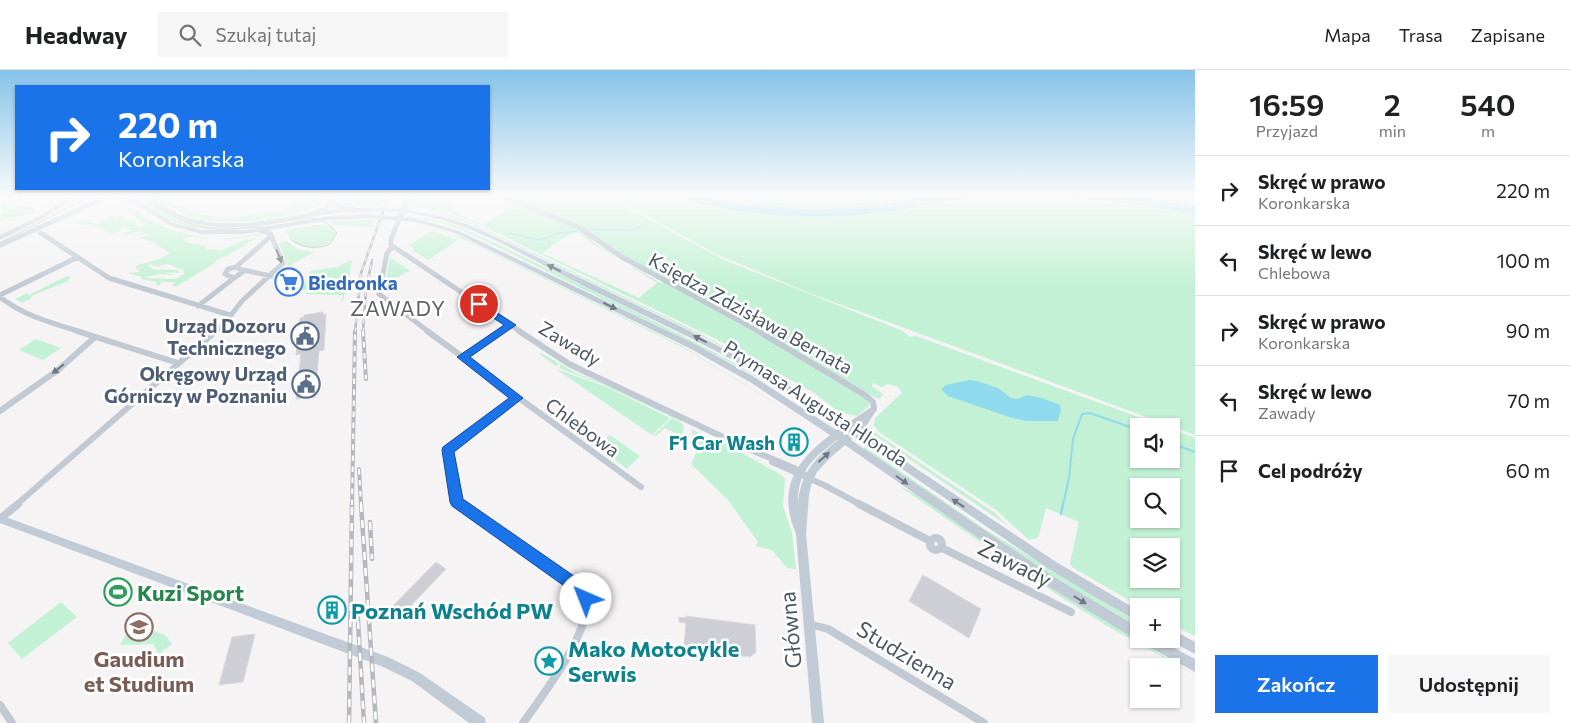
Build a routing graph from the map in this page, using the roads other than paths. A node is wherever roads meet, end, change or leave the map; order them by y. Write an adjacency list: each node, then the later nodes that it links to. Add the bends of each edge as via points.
1 (25, 225): 12 (main road)
2 (45, 225): 13 (main road)
3 (175, 225): 9 (street, via 218,233)
4 (286, 225): 9 (main road)
5 (440, 225): 30 (main road, Prymasa Augusta Hlonda, one-way to 30, via 692,346 774,393)
6 (463, 225): 29 (main road, Prymasa Augusta Hlonda, one-way to 6, via 758,371 684,331)
7 (574, 225): 29 (street, Księdza Zdzisława Bernata, via 622,257 865,394 873,402 874,409 864,424)
8 (395, 227): 14 (street, via 390,241)
9 (259, 230): 11 (street, via 269,232)
10 (41, 233): 15 (street)
11 (271, 236): 16 (street); 18 (street, one-way to 18, via 283,263)
12 (0, 238)
13 (0, 246)
14 (392, 247): 23 (street, Zawady); 25 (street, Chlebowa, via 387,253 379,294)
15 (78, 257): 20 (street); 21 (street, via 109,278)
16 (236, 267): 17 (street); 19 (street, via 225,272 229,278)
17 (244, 270): 18 (street); 19 (street)
18 (271, 276): 22 (street)
19 (234, 278): 21 (street)
20 (0, 296): 24 (street, via 30,316)
21 (198, 306): 22 (street)
22 (230, 315): 26 (street, via 224,324)
23 (511, 325): 25 (street); 31 (street, Zawady, via 569,364)
24 (95, 337): 26 (street); 28 (street, one-way to 28, via 58,370)
25 (462, 357): 27 (street, Chlebowa)
26 (178, 363): 33 (street)
27 (517, 398): 32 (street, Chlebowa); 45 (street, via 448,450 457,502 579,588 586,599 586,611 574,645)
28 (0, 411)
29 (851, 429): 30 (main road, Główna); 35 (main road, Prymasa Augusta Hlonda, one-way to 29, via 1018,544)
30 (840, 437): 31 (main road, Główna); 37 (main road, Prymasa Augusta Hlonda, one-way to 37, via 1043,577)
31 (802, 475): 34 (street, Zawady, via 930,541 938,540 942,548); 36 (main road, Główna, via 795,486 794,508 795,523 801,534)
32 (641, 488)
33 (0, 519): 44 (street, via 384,661 416,677)
34 (1071, 612)
35 (1130, 612)
36 (809, 624): 46 (main road, Główna); 47 (street, Studzienna, via 828,629)
37 (1130, 630)
38 (1180, 640): 40 (main road)
39 (1162, 648): 41 (main road)
40 (1195, 648)
41 (1195, 666)
42 (0, 705): 43 (street)
43 (12, 723)
44 (480, 723)
45 (524, 723)
46 (818, 723)
47 (984, 723)

